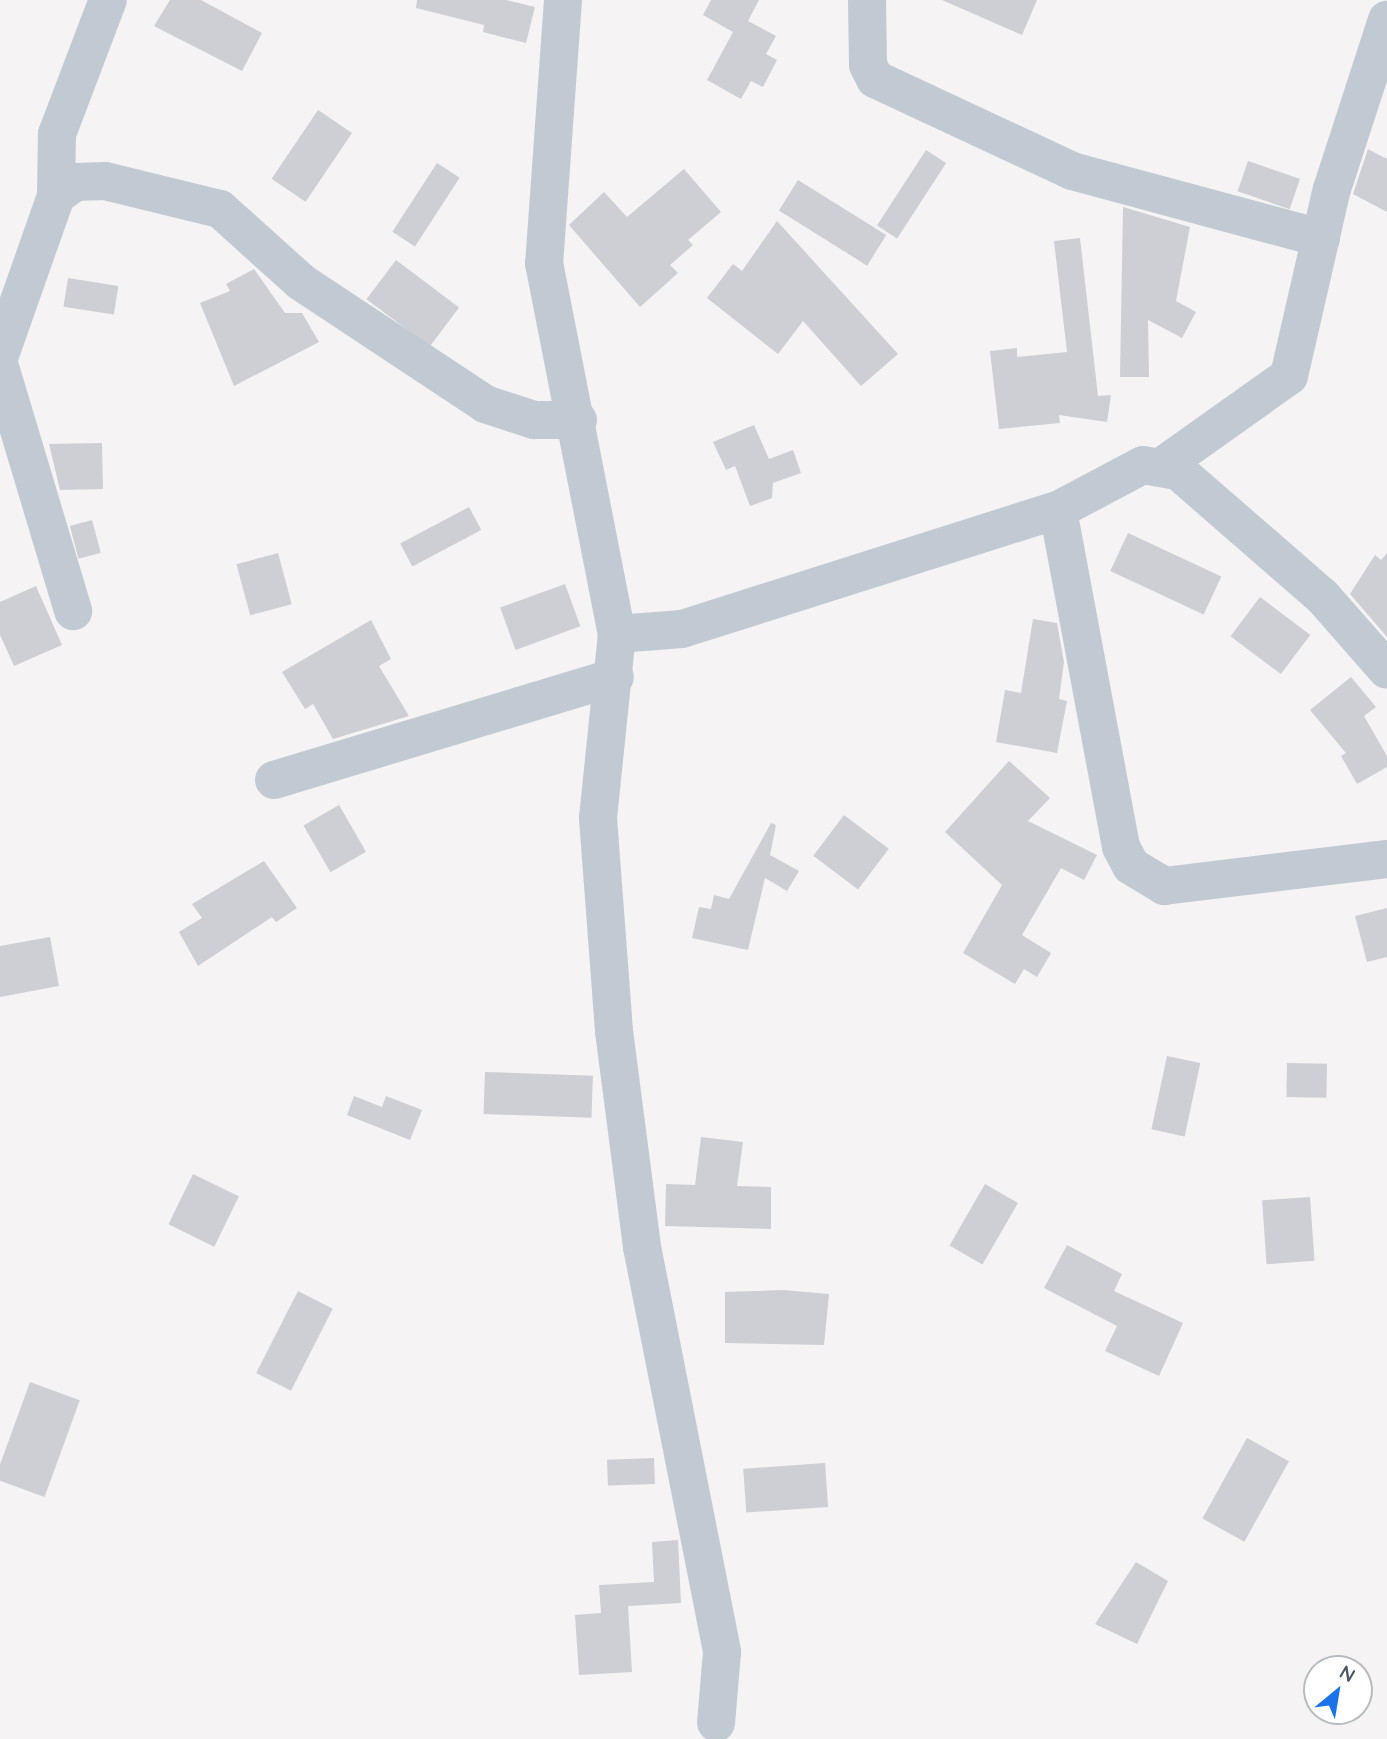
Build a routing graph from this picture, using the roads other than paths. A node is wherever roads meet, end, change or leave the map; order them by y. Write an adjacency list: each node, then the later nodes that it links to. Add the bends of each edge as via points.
1 (108, 0): 5 (street, via 57,134)
2 (563, 0): 9 (street, via 544,263)
3 (867, 0): 6 (street, via 868,65 875,79 1072,171)
4 (1387, 20): 6 (street)
5 (56, 196): 7 (street); 9 (street, via 75,182 105,181 220,209 301,282 485,404 534,420)
6 (1321, 238): 10 (street, via 1289,376)
7 (0, 355)
8 (0, 367): 12 (street)
9 (578, 421): 13 (street)
10 (1161, 467): 11 (street, via 1115,475); 14 (street, via 1178,471 1322,596)
11 (1058, 510): 13 (street, via 681,629); 17 (street, via 1121,847 1131,866 1164,886)
12 (73, 611)
13 (617, 634): 15 (street)
14 (1387, 670)
15 (615, 677): 16 (street); 18 (street, via 598,818 614,1031 642,1247 722,1652)
16 (274, 780)
17 (1387, 859)
18 (716, 1723)

